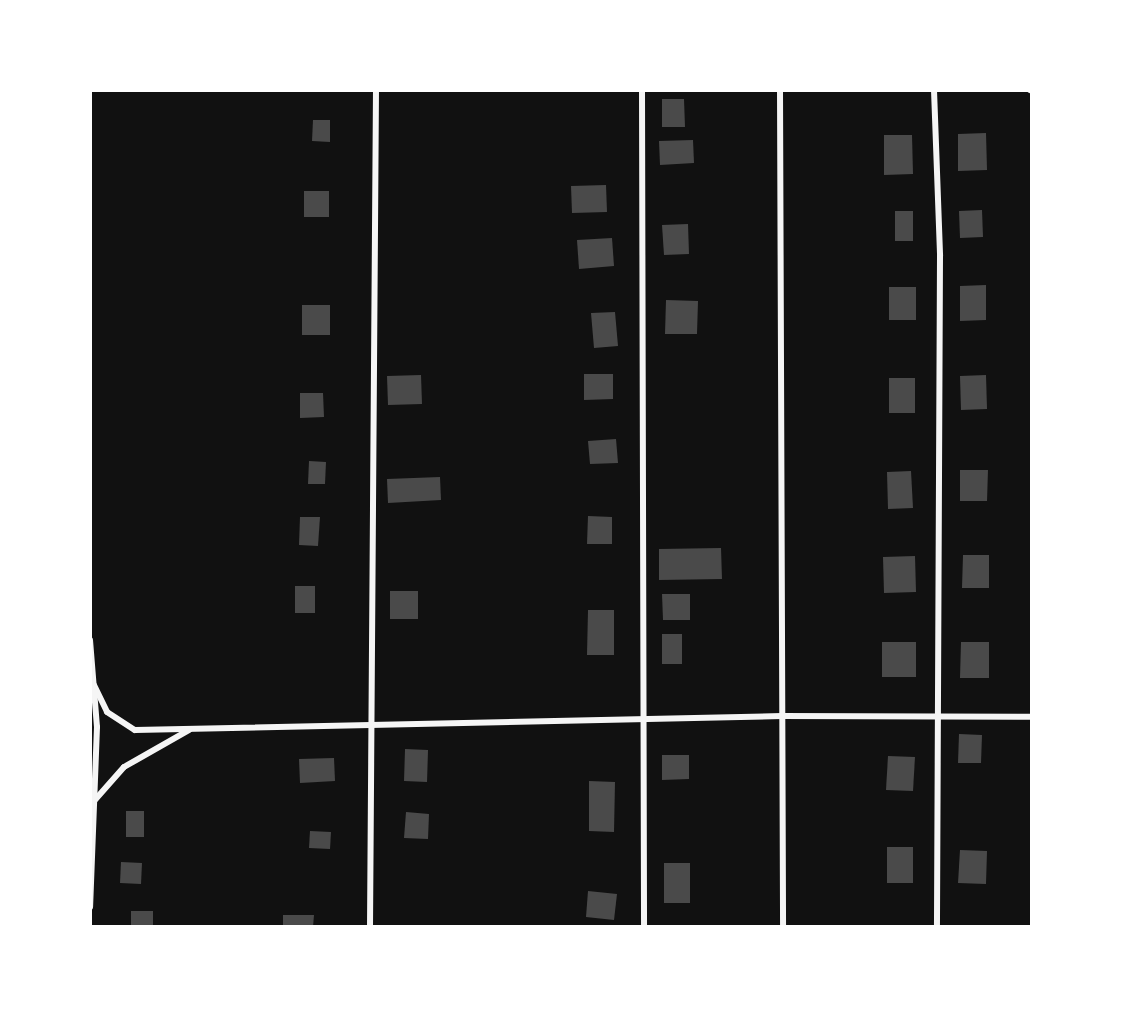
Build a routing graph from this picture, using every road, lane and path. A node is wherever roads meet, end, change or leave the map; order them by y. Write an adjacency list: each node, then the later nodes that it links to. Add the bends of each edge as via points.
1 (376, 90): 11 (street)
2 (642, 90): 9 (street)
3 (780, 90): 7 (street)
4 (934, 90): 10 (street, via 940,256)
5 (90, 640): 6 (street)
6 (94, 685): 12 (street, via 107,712 135,730); 13 (street)
7 (782, 716): 9 (street); 10 (street); 17 (street)
8 (1032, 717): 10 (street)
9 (643, 719): 11 (street); 16 (street)
10 (938, 719): 18 (street)
11 (372, 723): 12 (street); 15 (street)
12 (189, 730): 13 (street, via 124,767)
13 (94, 801): 14 (street)
14 (90, 907)
15 (370, 927)
16 (644, 927)
17 (783, 927)
18 (937, 927)

